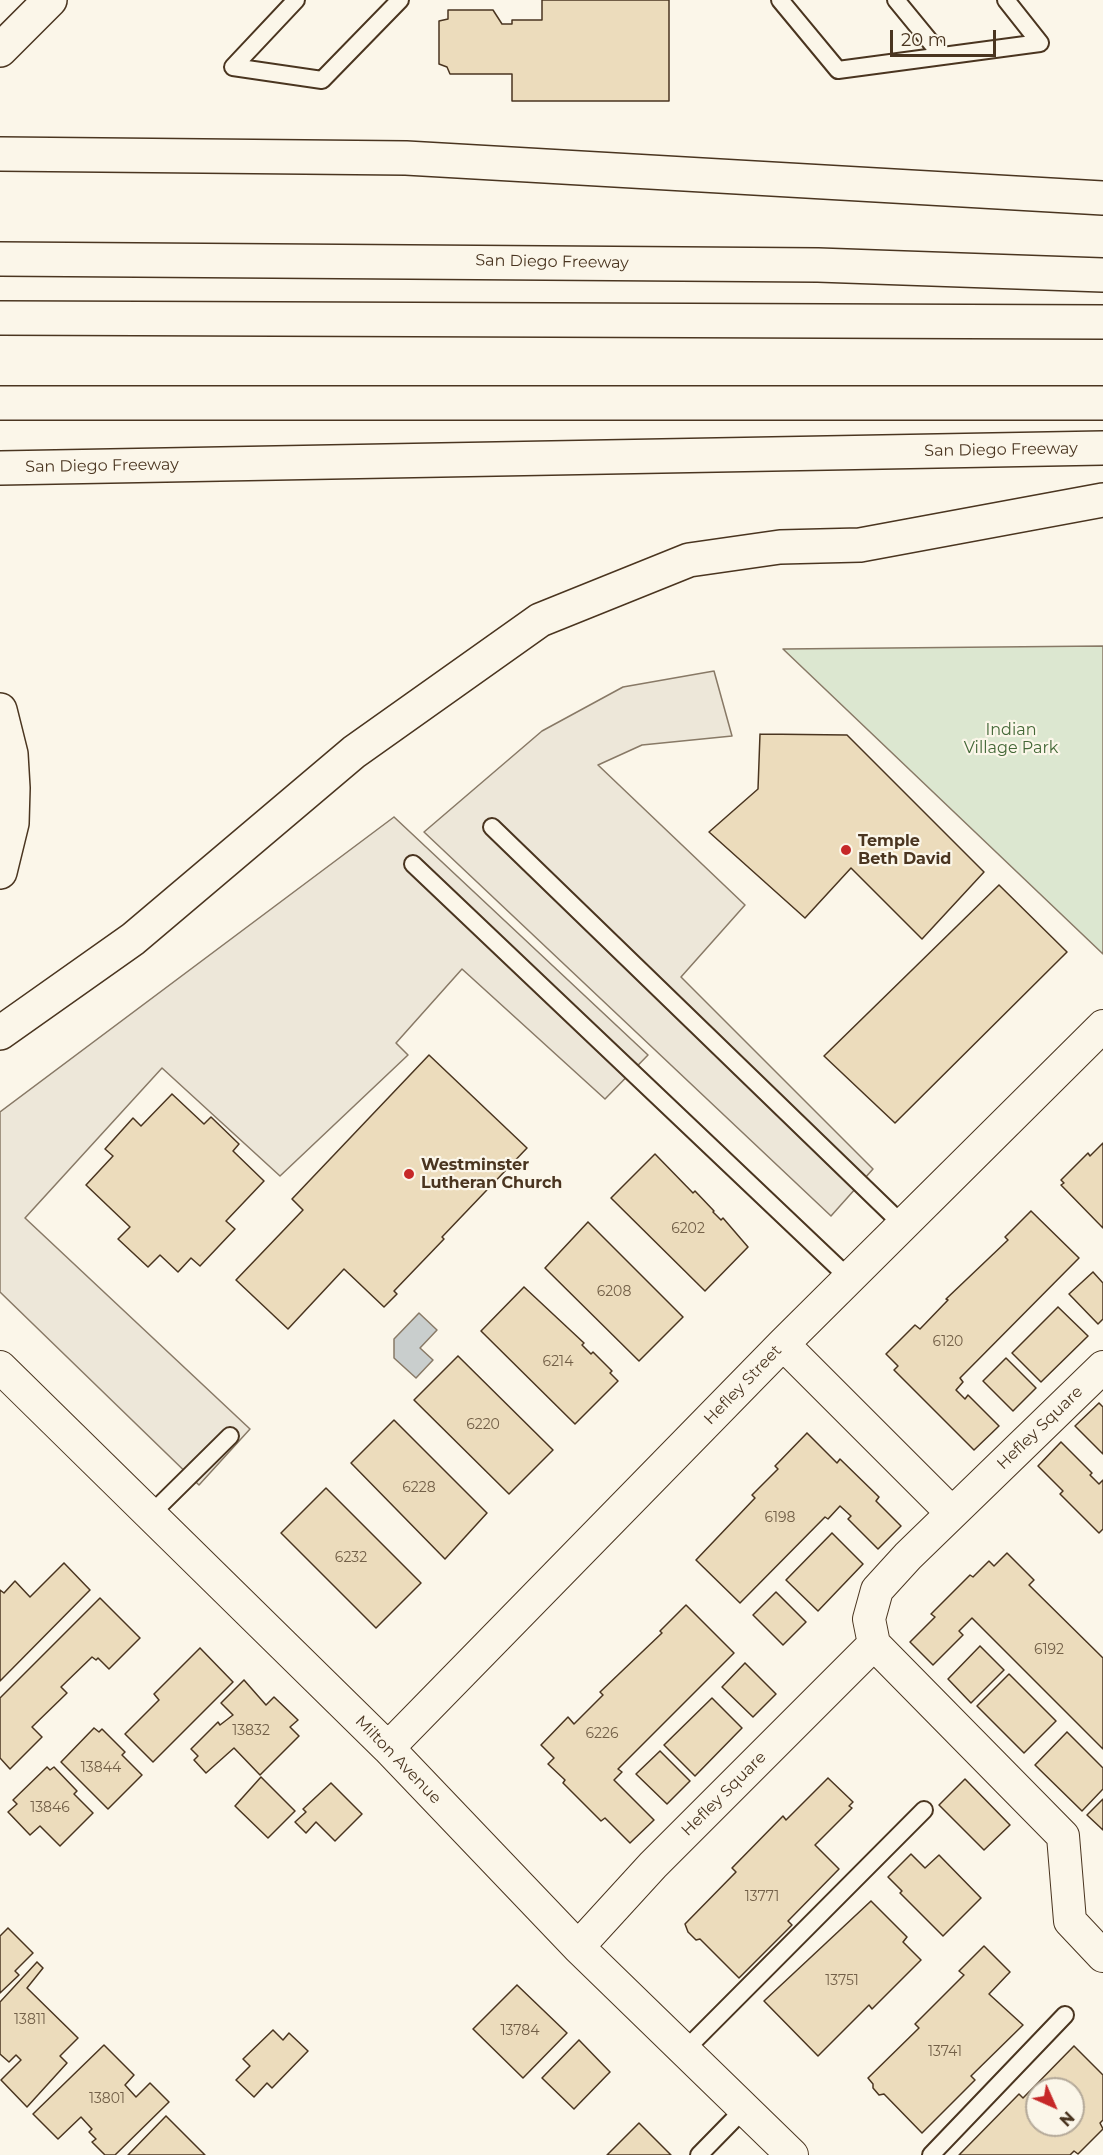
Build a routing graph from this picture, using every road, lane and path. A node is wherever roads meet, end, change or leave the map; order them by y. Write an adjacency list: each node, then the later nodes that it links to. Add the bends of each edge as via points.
1 (50, 0): 7 (main road)
2 (296, 0): 3 (lane, via 233,67 322,80)
3 (400, 0)
4 (780, 0): 8 (lane, via 838,70)
5 (896, 0): 8 (lane)
6 (1006, 0): 8 (lane, via 1040,43)
7 (0, 50)
8 (942, 56)
9 (0, 154): 10 (main road, via 406,158)
10 (1103, 198)
11 (0, 259): 12 (main road, San Diego Freeway, via 795,265)
12 (1103, 275)
13 (0, 318): 14 (main road)
14 (1103, 322)
15 (0, 403): 16 (main road)
16 (1103, 403)
17 (1103, 448): 18 (main road, San Diego Freeway)
18 (0, 468)
19 (1103, 500): 25 (main road, via 860,545 780,547 689,560 540,620 354,752 133,939)
20 (0, 710): 23 (main road, via 11,754 13,788 12,824)
21 (492, 827): 26 (lane)
22 (413, 864): 27 (lane)
23 (0, 872)
24 (1103, 1026): 26 (street, Hefley Street)
25 (0, 1033)
26 (903, 1225): 27 (street, Hefley Street)
27 (850, 1278): 28 (street, Hefley Street)
28 (783, 1344): 32 (street); 35 (street, Hefley Street)
29 (0, 1367): 33 (street, Milton Avenue)
30 (1103, 1367): 32 (street, Hefley Square)
31 (230, 1436): 33 (lane)
32 (952, 1513): 34 (street, Hefley Square, via 877,1590 869,1619)
33 (150, 1515): 35 (street, Milton Avenue)
34 (874, 1644): 37 (street, Hefley Square, via 653,1865); 38 (street, via 1063,1836 1070,1921)
35 (388, 1748): 37 (street, Milton Avenue)
36 (924, 1810): 40 (lane)
37 (578, 1947): 40 (street, Milton Avenue)
38 (1103, 1956)
39 (1065, 2015): 44 (lane)
40 (685, 2050): 41 (street, Milton Avenue)
41 (745, 2108): 42 (lane); 43 (street, Milton Avenue)
42 (699, 2155)
43 (792, 2155)
44 (931, 2155)

